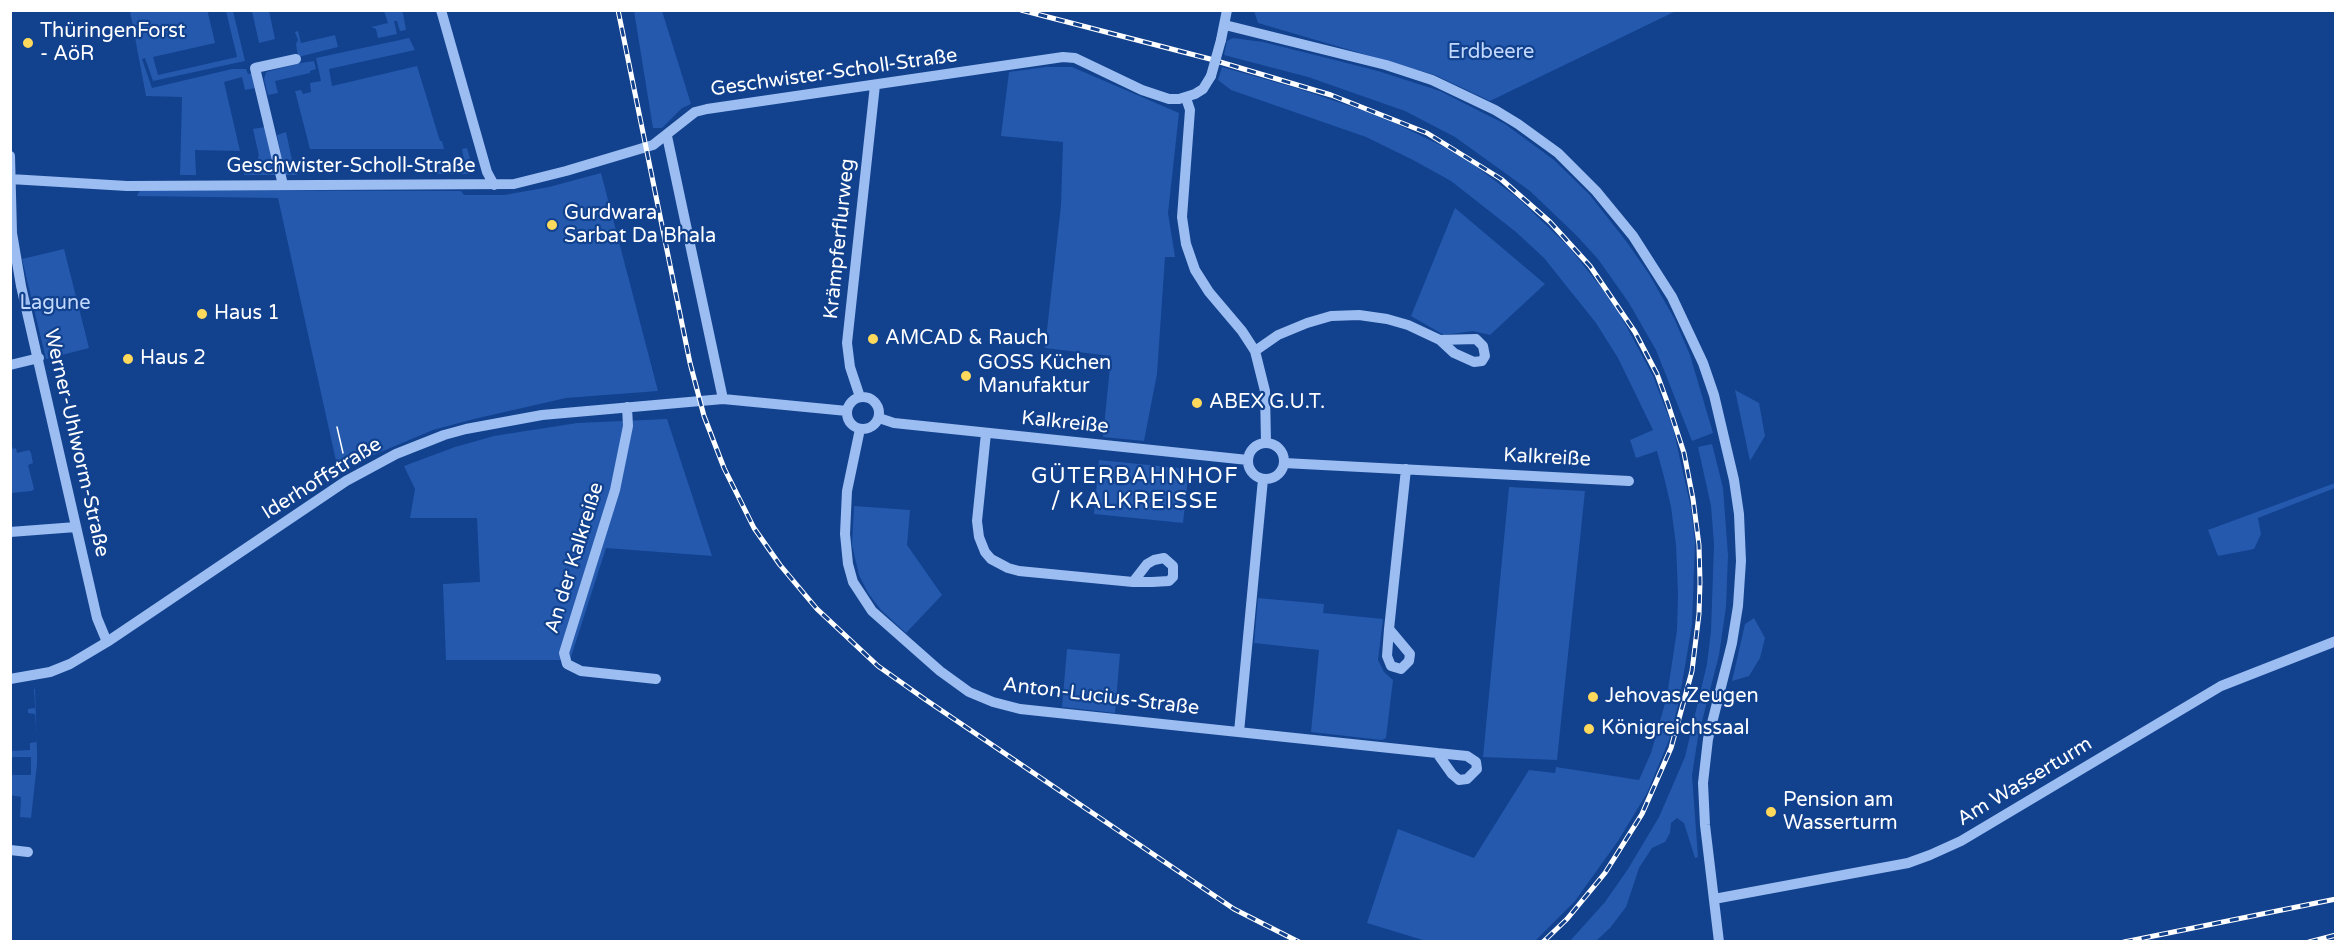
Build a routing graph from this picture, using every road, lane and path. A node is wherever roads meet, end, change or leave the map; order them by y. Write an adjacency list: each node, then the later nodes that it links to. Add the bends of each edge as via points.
1 (441, 10): 10 (street, via 487,172)
2 (1227, 10): 3 (street)
3 (1225, 25): 6 (street, bridge, via 1211,76 1203,89); 41 (street, via 1423,77 1518,124 1558,153 1596,191 1633,236 1672,297 1714,395 1739,514 1738,606 1708,739 1703,783)
4 (296, 59): 11 (street, via 255,68)
5 (875, 85): 6 (street, Geschwister-Scholl-Straße, via 1063,57 1075,58 1142,90 1169,99); 7 (street, Geschwister-Scholl-Straße, via 694,112); 16 (street, Krämpferflurweg, via 847,344)
6 (1186, 98): 13 (street, via 1190,110 1182,217 1186,244 1195,270 1209,292)
7 (667, 136): 10 (street, Geschwister-Scholl-Straße, via 653,145 566,171 514,184); 17 (street)
8 (10, 156): 9 (street, Werner-Uhlworm-Straße)
9 (11, 179): 11 (street, Geschwister-Scholl-Straße, via 127,186); 14 (street, Werner-Uhlworm-Straße, via 12,233)
10 (494, 184): 11 (street, Geschwister-Scholl-Straße)
11 (283, 185)
12 (1440, 340): 13 (street, via 1387,319 1343,315 1307,323 1278,335)
13 (1255, 351): 23 (street, via 1266,391)
14 (39, 358): 15 (street); 29 (street, Werner-Uhlworm-Straße)
15 (10, 364)
16 (860, 397): 19 (street, via 851,402); 20 (street, via 875,402)
17 (723, 399): 18 (street, Iderhoffstraße); 19 (street)
18 (627, 407): 34 (street, Iderhoffstraße, via 542,415 466,429 396,454 346,481); 36 (street, An der Kalkreiße, via 628,426 615,490 564,653 567,664 581,671)
19 (847, 411): 21 (street, via 851,424)
20 (879, 418): 21 (street, via 870,428); 22 (street, Kalkreiße)
21 (860, 429): 37 (street, Anton-Lucius-Straße, via 847,491 845,534 852,582 872,611 940,671 969,692 1020,709)
22 (986, 433): 24 (street, Kalkreiße); 31 (street, via 977,521 979,537 991,559 1019,570)
23 (1266, 443): 24 (street, via 1252,450); 25 (street, via 1277,447)
24 (1248, 460): 27 (street, via 1251,470)
25 (1284, 463): 26 (street, Kalkreiße); 27 (street, via 1279,473)
26 (1406, 469): 28 (street, Kalkreiße); 32 (street)
27 (1263, 479): 37 (street)
28 (1629, 481)
29 (76, 527): 30 (street); 34 (street, Werner-Uhlworm-Straße, via 97,618)
30 (10, 532)
31 (1133, 582)
32 (1389, 629)
33 (2336, 641): 41 (street, Am Wasserturm, via 2221,686 1962,841 1930,855 1908,863)
34 (107, 642): 35 (street, Iderhoffstraße, via 50,672)
35 (10, 679)
36 (656, 679)
37 (1239, 732): 38 (street, Anton-Lucius-Straße)
38 (1437, 753)
39 (10, 850): 40 (street)
40 (28, 852)
41 (1714, 899): 42 (street)
42 (1719, 942)

